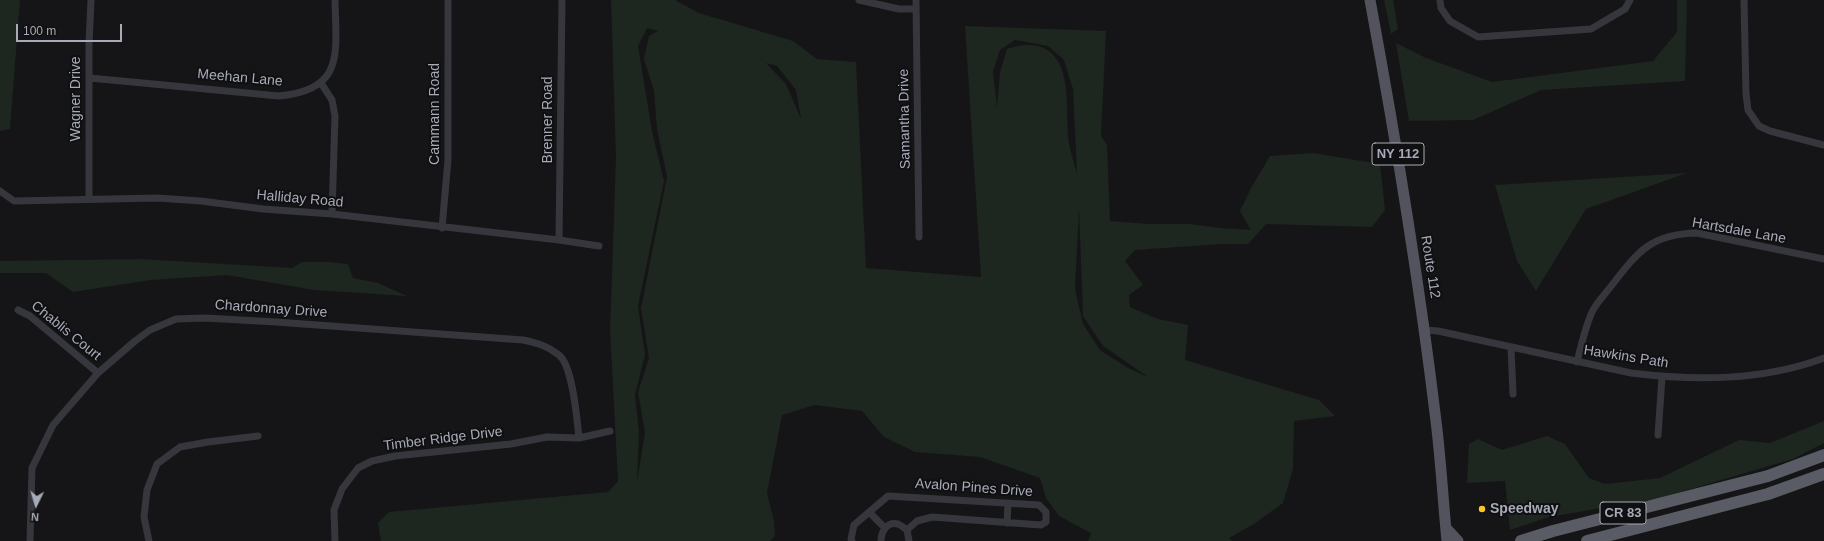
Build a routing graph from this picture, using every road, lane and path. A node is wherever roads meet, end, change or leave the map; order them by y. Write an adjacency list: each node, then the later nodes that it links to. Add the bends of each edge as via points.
1 (91, 0): 12 (street, Wagner Drive)
2 (335, 0): 13 (street, Meehan Lane, via 334,65)
3 (448, 0): 18 (street, Cammann Road, via 448,174)
4 (562, 0): 20 (street, Brenner Road)
5 (859, 0): 11 (street)
6 (916, 0): 11 (street, Samantha Drive)
7 (1370, 0): 24 (main road, Route 112 / NY 112, via 1395,131)
8 (1440, 0): 9 (street, via 1441,8 1450,21 1478,37 1591,29 1625,9)
9 (1630, 0)
10 (1744, 0): 14 (street, via 1748,110 1759,126)
11 (916, 10): 19 (street, Samantha Drive)
12 (90, 78): 13 (street, Meehan Lane, via 279,96 300,93); 16 (street, Wagner Drive)
13 (321, 83): 17 (street, via 332,100 335,116)
14 (1824, 145)
15 (0, 191): 16 (street, Halliday Road, via 14,201)
16 (89, 198): 17 (street, Halliday Road, via 157,198)
17 (332, 214): 18 (street, Halliday Road)
18 (442, 228): 20 (street, Halliday Road)
19 (919, 237)
20 (559, 240): 21 (street, Halliday Road)
21 (599, 246)
22 (1824, 259): 27 (street, Hartsdale Lane, via 1698,234 1664,237 1638,254 1593,310)
23 (18, 310): 28 (street, Chablis Court, via 30,316)
24 (1425, 330): 25 (street, Hawkins Path); 40 (main road, Route 112 / NY 112)
25 (1511, 348): 27 (street, Hawkins Path); 30 (street)
26 (1824, 358): 29 (street, Hawkins Path, via 1788,369 1750,376)
27 (1577, 362): 29 (street, Hawkins Path)
28 (98, 374): 34 (street, Chardonnay Drive, via 150,330 176,319 276,322 523,340 543,344 561,356 572,383); 43 (street, Chardonnay Drive, via 53,425 32,468)
29 (1662, 377): 32 (street)
30 (1513, 394)
31 (610, 431): 34 (street, Timber Ridge Drive)
32 (1658, 435)
33 (258, 436): 44 (street, via 180,447 157,464 147,490 144,517)
34 (579, 438): 45 (street, Timber Ridge Drive, via 547,438 372,461 358,468 342,489 334,510)
35 (1824, 455): 52 (highway, CR 83, via 1768,476)
36 (1824, 474): 53 (highway, CR 83, via 1768,494)
37 (1008, 504): 38 (street, Avalon Pines Drive, via 888,496); 39 (street); 39 (street, Avalon Pines Drive, via 1039,506 1046,512 1046,522 1041,525)
38 (869, 512): 41 (street); 46 (street, Avalon Pines Drive, via 854,525)
39 (1006, 523): 42 (street, Avalon Pines Drive, via 932,517 918,521)
40 (1446, 527): 49 (main road); 50 (main road, Route 112 / NY 112); 51 (main road)
41 (885, 528): 42 (street, via 898,524); 47 (street)
42 (907, 530): 48 (street)
43 (30, 541)
44 (149, 541)
45 (335, 541)
46 (852, 541)
47 (882, 541)
48 (909, 541)
49 (1439, 541)
50 (1447, 541)
51 (1458, 541)
52 (1521, 541)
53 (1587, 541)

